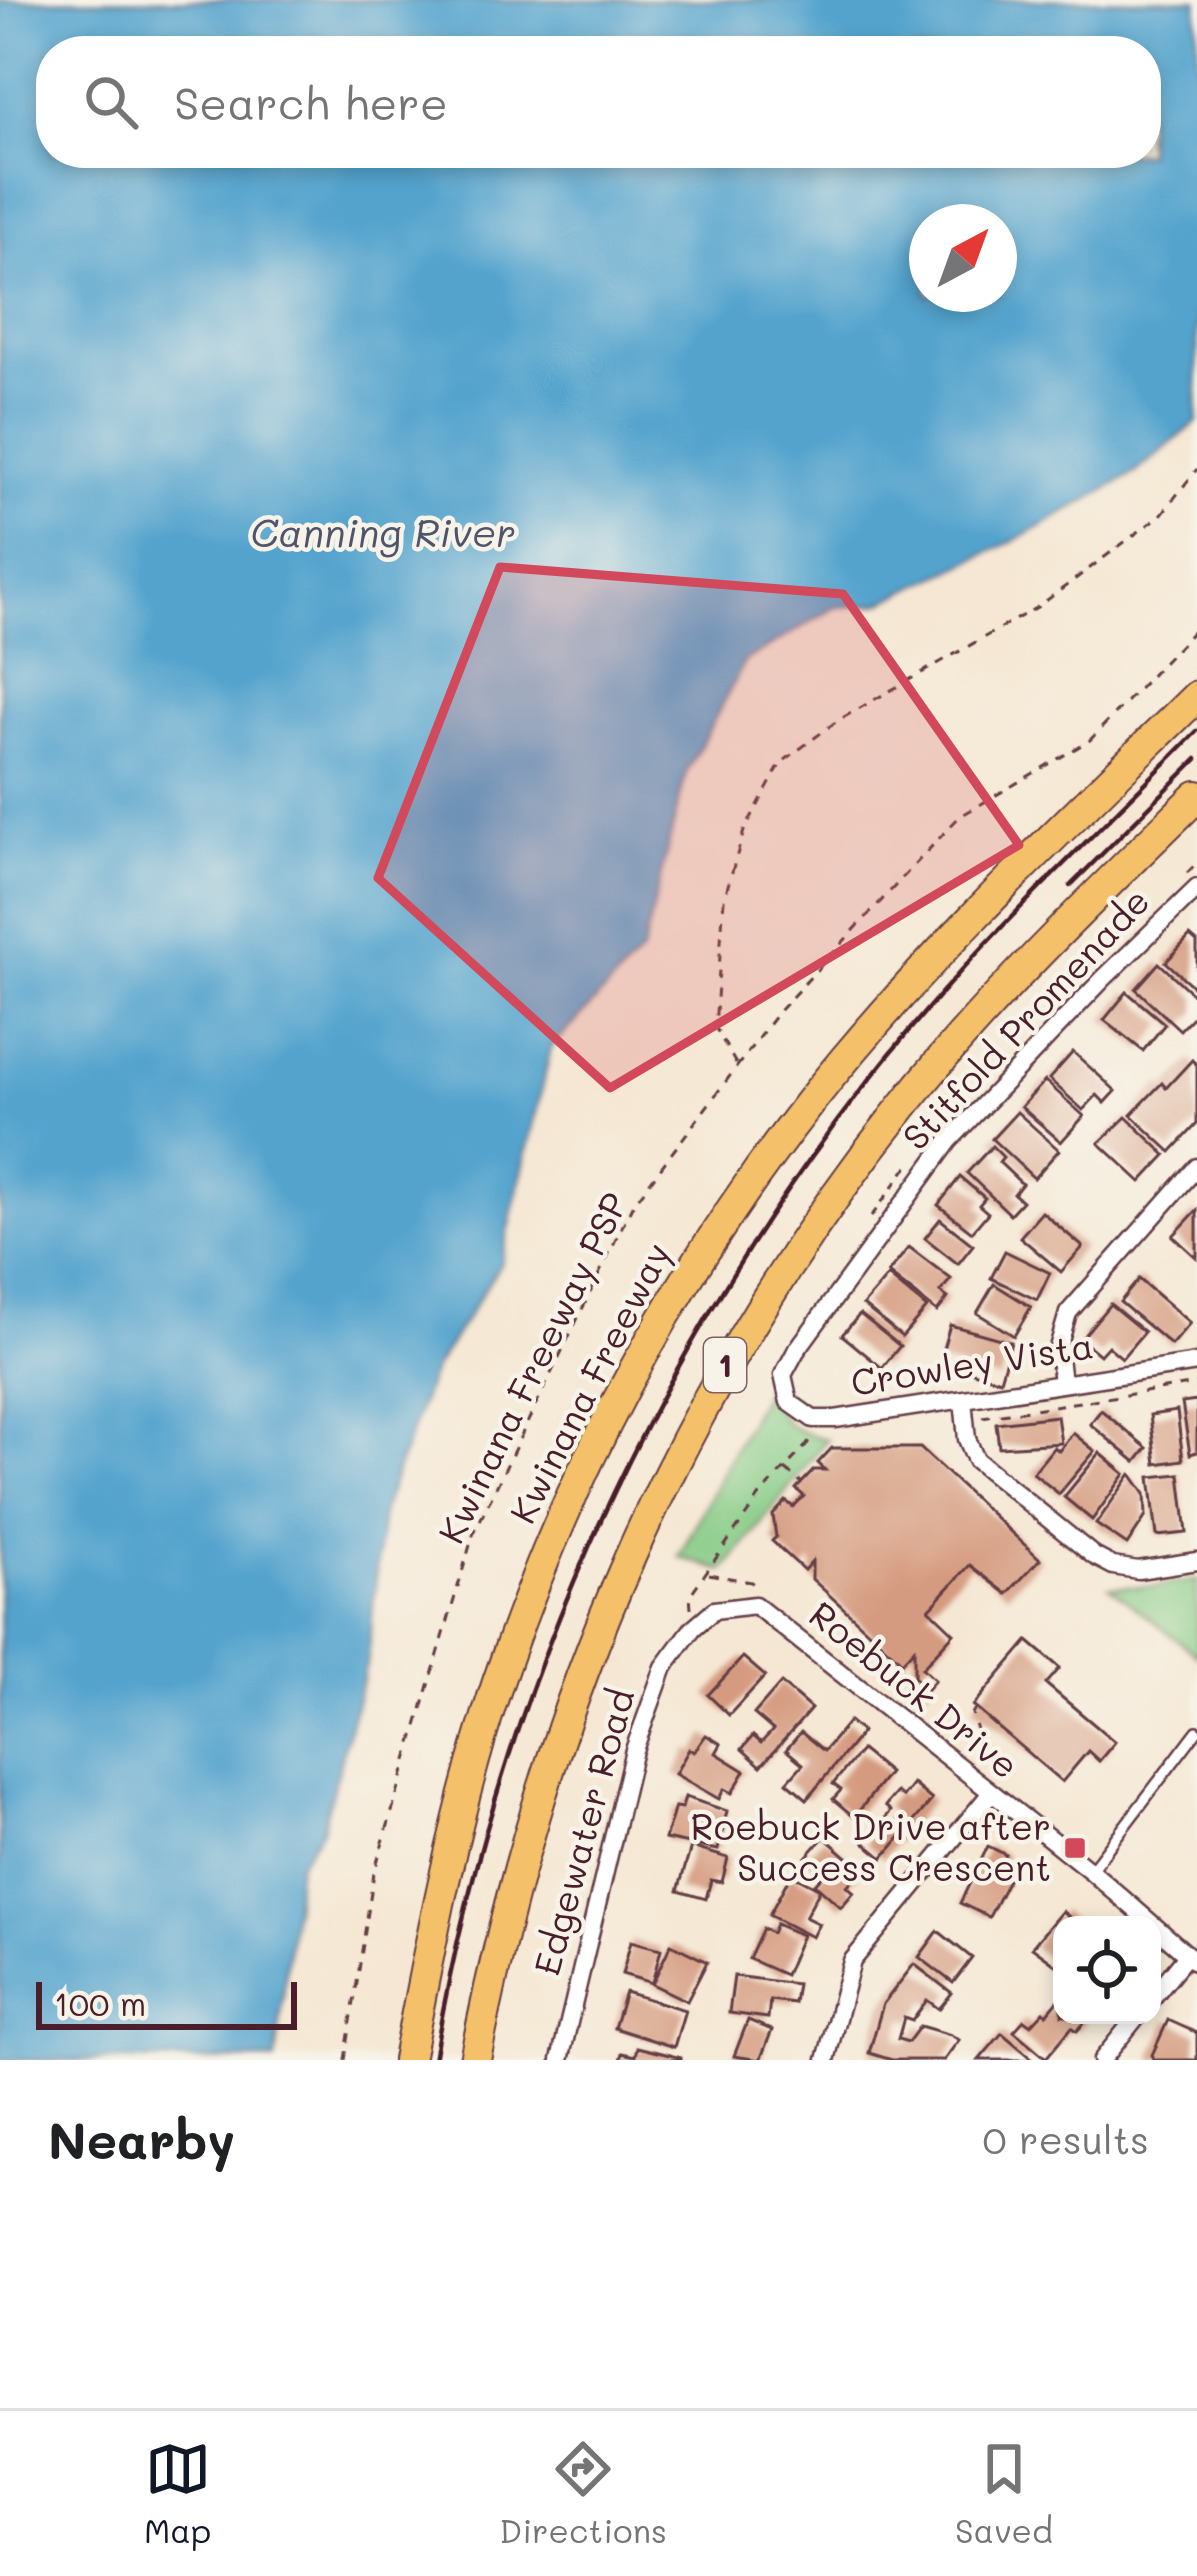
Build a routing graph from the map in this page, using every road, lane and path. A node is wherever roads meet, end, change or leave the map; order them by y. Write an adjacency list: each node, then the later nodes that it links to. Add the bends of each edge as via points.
1 (1197, 469): 6 (path, via 1161,514 1039,606 837,721 781,763 744,831 724,899 715,1027)
2 (1197, 627): 6 (path, Kwinana Freeway PSP, via 1090,740 959,817)
3 (1197, 696): 27 (highway, Kwinana Freeway / 1, via 856,1046 706,1245 640,1356 553,1534 497,1685)
4 (1195, 798): 28 (highway, 1, via 905,1103 701,1407 623,1567 562,1725 522,1852)
5 (1197, 888): 9 (street, Stitfold Promenade, via 949,1141)
6 (737, 1066): 26 (path, Kwinana Freeway PSP, via 632,1206 473,1535 374,1873)
7 (1197, 1167): 10 (street, via 1068,1313 1058,1348)
8 (1197, 1364): 10 (street, Crowley Vista)
9 (783, 1375): 12 (street, Crowley Vista, via 789,1402 813,1419)
10 (1062, 1383): 12 (street, Crowley Vista)
11 (1197, 1384): 13 (path)
12 (963, 1400): 13 (street)
13 (964, 1420): 16 (street, via 976,1460 1102,1561 1130,1570)
14 (784, 1468): 15 (path)
15 (802, 1483)
16 (1197, 1561)
17 (755, 1605): 20 (street, Roebuck Drive); 29 (street, Edgewater Road, via 714,1610 664,1667 634,1750)
18 (976, 1709): 20 (path, via 983,1752)
19 (1197, 1731): 22 (lane)
20 (966, 1775): 21 (street, Roebuck Drive)
21 (990, 1794): 22 (street, Roebuck Drive); 30 (street, via 852,1960)
22 (1090, 1871): 23 (street, Roebuck Drive)
23 (1192, 1959): 24 (street)
24 (1161, 1989)
25 (1131, 2024): 31 (street)
26 (344, 2060)
27 (408, 2060)
28 (476, 2060)
29 (560, 2060)
30 (826, 2060)
31 (1102, 2060)

